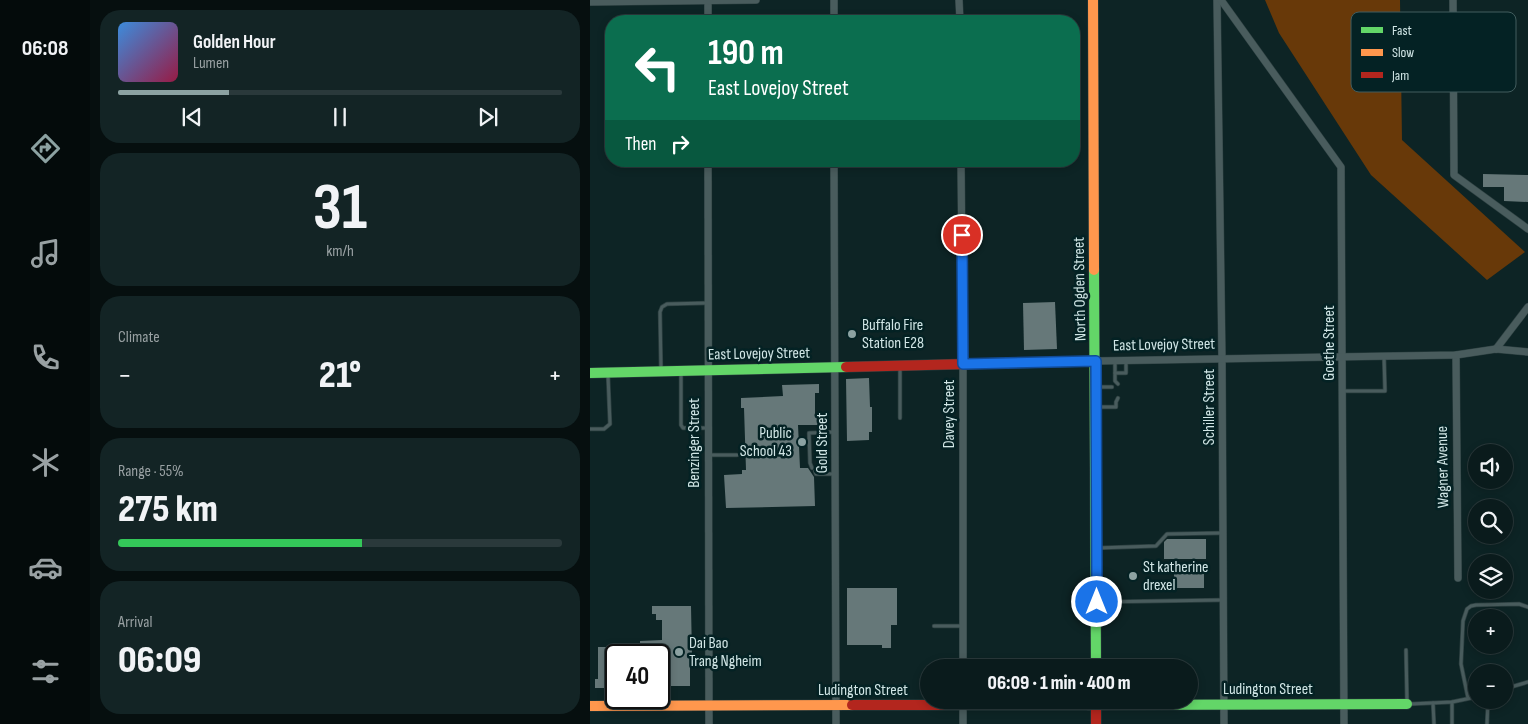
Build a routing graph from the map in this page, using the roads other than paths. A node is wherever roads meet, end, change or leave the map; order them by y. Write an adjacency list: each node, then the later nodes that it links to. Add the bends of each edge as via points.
1 (708, 0): 2 (street); 7 (street); 8 (street)
2 (756, 0)
3 (834, 0): 9 (street)
4 (960, 0): 10 (street)
5 (1093, 0): 24 (street, North Ogden Street)
6 (1219, 0): 21 (street, Goethe Street, via 1341,168); 23 (street, Schiller Street)
7 (590, 2)
8 (708, 15)
9 (834, 15)
10 (960, 15)
11 (1454, 92): 15 (street, via 1454,175)
12 (708, 167): 16 (street, Benzinger Street)
13 (834, 167): 29 (street, Gold Street)
14 (961, 167): 27 (street, Davey Street)
15 (1528, 229)
16 (708, 303): 30 (street, Benzinger Street); 31 (lane, via 667,304 662,307)
17 (1528, 307): 18 (street)
18 (1496, 349): 19 (street, East Lovejoy Street); 20 (street, East Lovejoy Street)
19 (1528, 352)
20 (1456, 355): 22 (street, East Lovejoy Street); 51 (street, Wagner Avenue)
21 (1343, 356): 22 (street, East Lovejoy Street); 23 (street, East Lovejoy Street); 37 (street, Goethe Street)
22 (1384, 356): 37 (lane, via 1385,391)
23 (1222, 359): 26 (street, East Lovejoy Street); 49 (street, Schiller Street)
24 (1096, 361): 25 (street, East Lovejoy Street); 27 (street, East Lovejoy Street); 36 (street, North Ogden Street)
25 (1115, 361): 26 (street, East Lovejoy Street); 35 (lane)
26 (1126, 361): 35 (lane, via 1126,373)
27 (963, 364): 28 (street, East Lovejoy Street); 56 (street, Davey Street)
28 (900, 366): 29 (street, East Lovejoy Street); 42 (lane)
29 (835, 367): 30 (street, East Lovejoy Street); 45 (street, Gold Street)
30 (708, 370): 32 (street, East Lovejoy Street); 43 (street, Benzinger Street)
31 (661, 371): 32 (street, East Lovejoy Street); 33 (street, East Lovejoy Street)
32 (681, 371): 43 (lane, via 681,425 683,428)
33 (608, 372): 34 (street, East Lovejoy Street); 44 (lane, via 610,424 604,429)
34 (590, 373)
35 (1115, 373): 36 (lane, via 1115,384)
36 (1095, 387): 41 (street, North Ogden Street)
37 (1343, 391): 68 (street, Goethe Street)
38 (1114, 398): 40 (lane)
39 (1118, 398): 40 (lane)
40 (1116, 402): 41 (lane, via 1116,407)
41 (1095, 407): 50 (street, North Ogden Street)
42 (900, 418)
43 (708, 428): 46 (street, Benzinger Street)
44 (590, 429)
45 (835, 432): 48 (street, Gold Street); 48 (lane, via 809,433 810,463 816,474)
46 (708, 455): 47 (lane); 70 (street, Benzinger Street)
47 (737, 455)
48 (835, 474): 71 (street, Gold Street)
49 (1222, 533): 50 (lane, via 1166,534 1156,546); 52 (street, Schiller Street)
50 (1096, 548): 53 (street, North Ogden Street)
51 (1458, 578)
52 (1222, 600): 53 (lane); 67 (street, Schiller Street)
53 (1097, 602): 59 (street, North Ogden Street)
54 (1528, 607): 62 (lane, via 1519,604 1476,605 1467,609 1463,621 1461,664)
55 (934, 626): 56 (lane)
56 (963, 626): 58 (street, Davey Street)
57 (1406, 650): 69 (lane)
58 (963, 659)
59 (1096, 659)
60 (1528, 682): 61 (lane)
61 (1513, 686)
62 (1468, 698): 63 (lane)
63 (1452, 702): 65 (lane); 83 (lane)
64 (920, 703): 71 (street, Ludington Street)
65 (1433, 703): 69 (lane); 82 (lane)
66 (1198, 704): 67 (street, Ludington Street)
67 (1224, 704): 68 (street, Ludington Street); 80 (street, Schiller Street)
68 (1344, 704): 69 (street, Ludington Street); 81 (street, Goethe Street)
69 (1407, 704)
70 (708, 705): 71 (street, Ludington Street); 72 (street, Ludington Street); 76 (street, Benzinger Street)
71 (836, 705): 77 (street, Gold Street)
72 (590, 706)
73 (963, 709): 78 (street)
74 (1096, 709): 79 (street)
75 (1487, 709): 84 (lane)
76 (709, 724)
77 (836, 724)
78 (963, 724)
79 (1096, 724)
80 (1224, 724)
81 (1344, 724)
82 (1434, 724)
83 (1452, 724)
84 (1486, 724)

